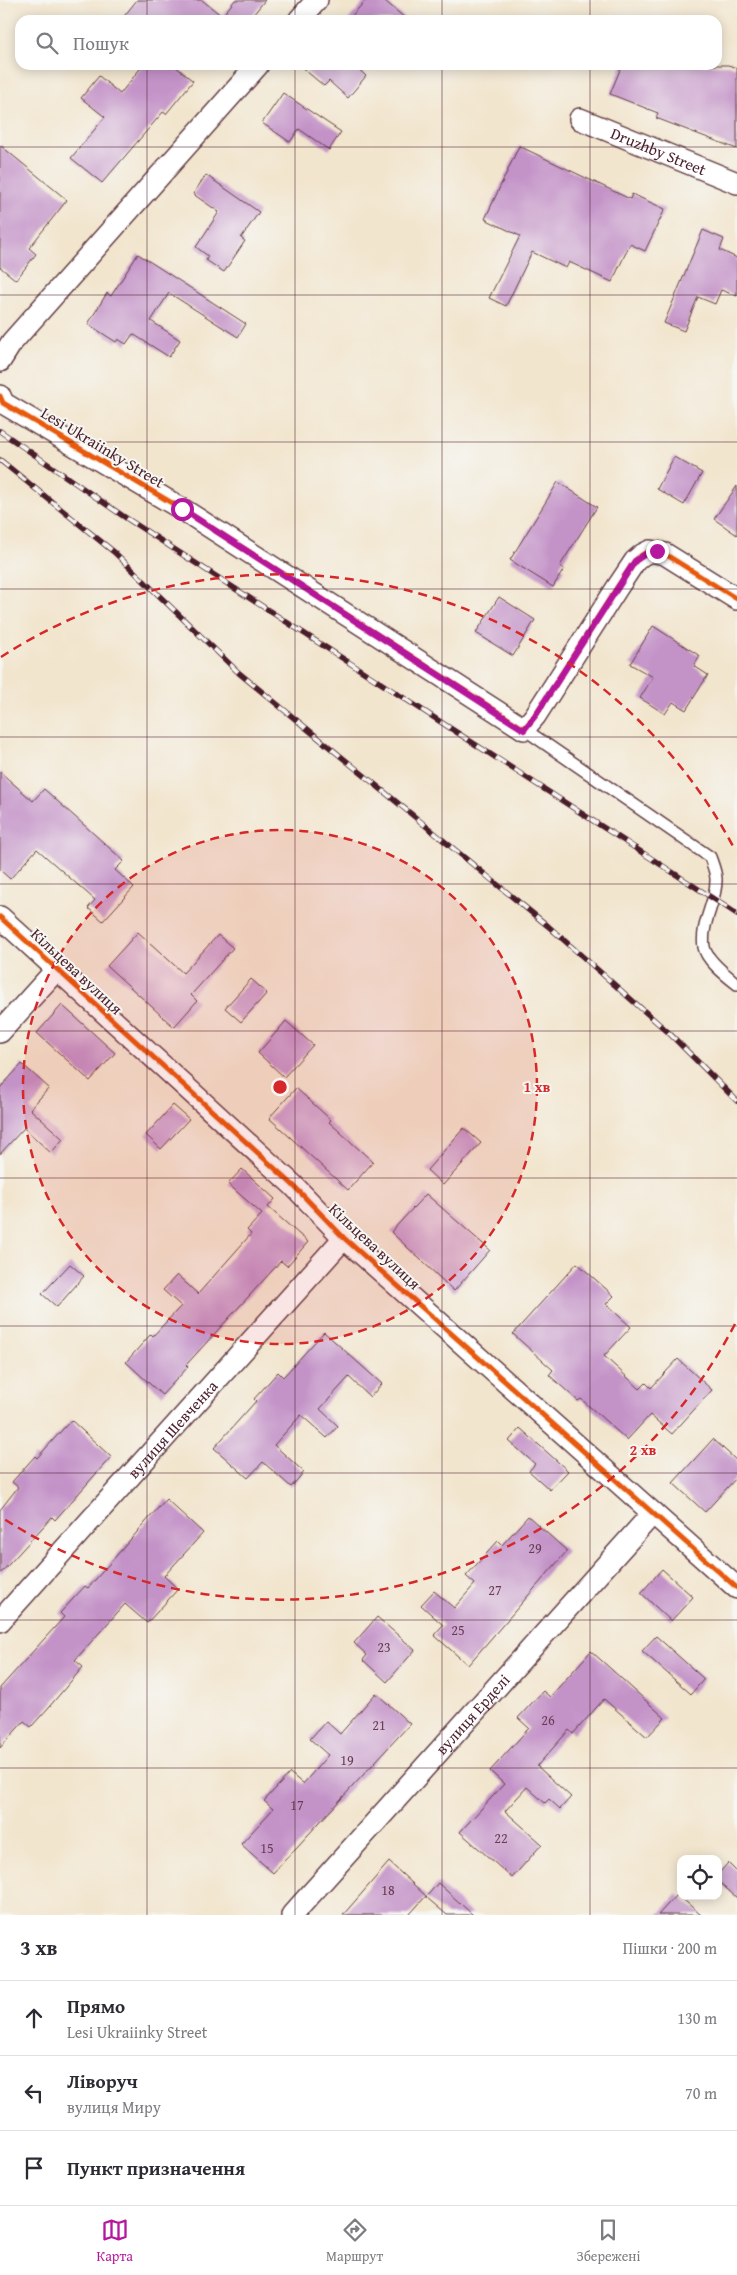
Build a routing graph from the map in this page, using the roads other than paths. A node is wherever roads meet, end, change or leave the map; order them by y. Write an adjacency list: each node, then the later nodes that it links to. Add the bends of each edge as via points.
1 (317, 0): 2 (street)
2 (304, 15)
3 (254, 70): 6 (street, via 12,342)
4 (580, 119): 5 (street, Druzhby Street)
5 (737, 183)
6 (0, 361)
7 (0, 396): 9 (street, Lesi Ukraiinky Street, via 3,403 182,509)
8 (737, 599): 9 (street, via 666,554 650,551 642,555 621,581)
9 (524, 730): 12 (lane, via 710,856 716,878 704,948 716,966)
10 (0, 917): 11 (street, Кільцева вулиця)
11 (58, 969): 13 (street); 14 (street, Кільцева вулиця, via 293,1185)
12 (737, 984)
13 (0, 1032)
14 (344, 1238): 15 (street, Кільцева вулиця); 17 (street, вулиця Шевченка)
15 (653, 1514): 16 (street, Кільцева вулиця); 18 (street, вулиця Ерделі)
16 (737, 1588)
17 (0, 1621)
18 (292, 1915)

